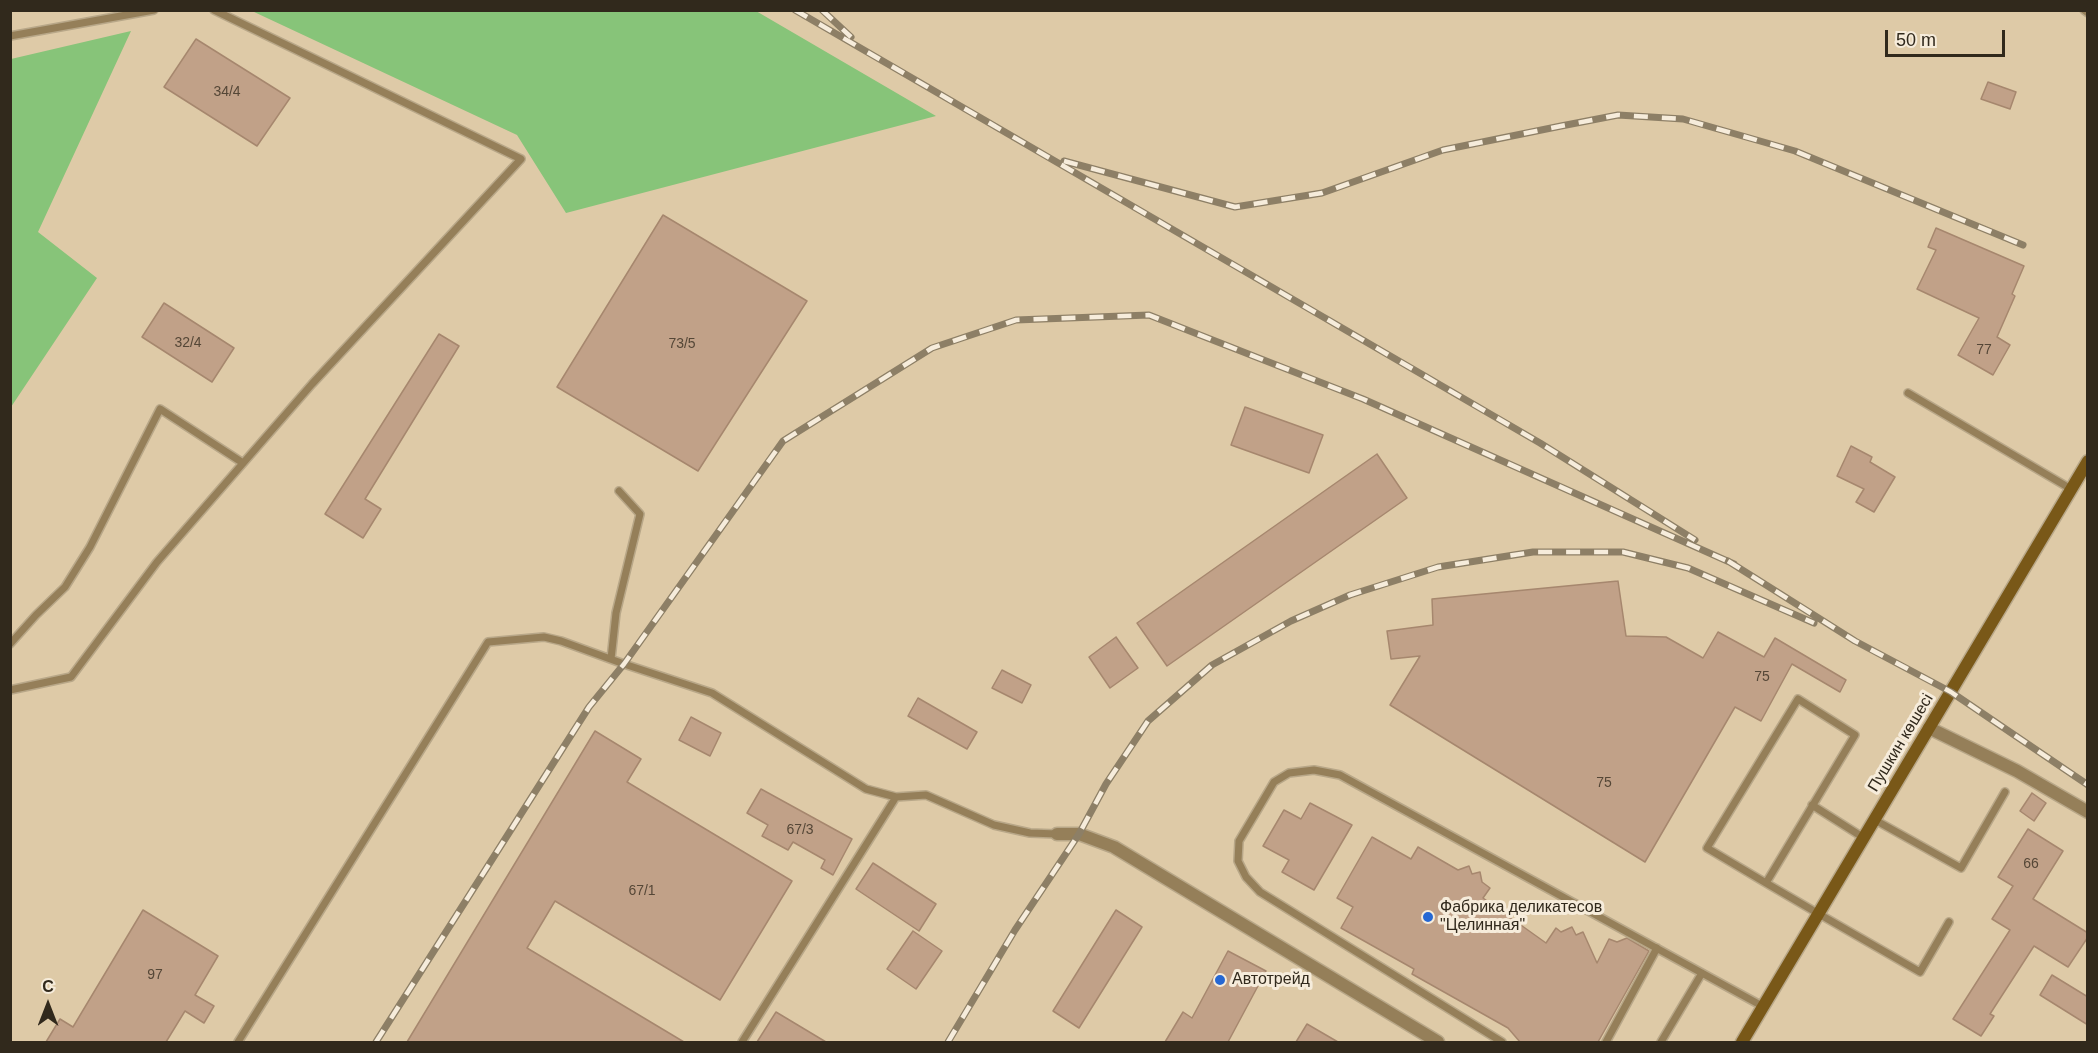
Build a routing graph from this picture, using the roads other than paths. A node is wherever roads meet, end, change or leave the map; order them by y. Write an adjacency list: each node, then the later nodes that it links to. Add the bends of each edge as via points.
1 (154, 10): 3 (lane)
2 (214, 10): 6 (lane, via 521,159)
3 (10, 36)
4 (1908, 393): 7 (lane)
5 (2088, 460): 7 (main road, Пушкин көшесі)
6 (243, 463): 9 (lane, via 160,409 90,547 65,587); 11 (lane, via 157,562 71,677)
7 (2071, 489): 12 (main road, Пушкин көшесі)
8 (618, 491): 10 (lane, via 640,513 616,614)
9 (10, 644)
10 (611, 659): 14 (lane, via 712,693 866,789); 26 (lane, via 544,637 488,642)
11 (10, 690)
12 (1929, 728): 16 (street, via 2017,771); 17 (main road, Пушкин көшесі)
13 (2005, 792): 17 (lane, via 1961,868)
14 (897, 796): 18 (lane, via 926,795 994,825); 27 (lane)
15 (1812, 805): 19 (lane); 20 (lane); 20 (lane, via 1855,735 1798,699 1707,848)
16 (2088, 812)
17 (1875, 820): 19 (main road, Пушкин көшесі)
18 (1057, 834): 28 (street, via 1079,834 1114,847)
19 (1864, 838): 21 (main road, Пушкин көшесі)
20 (1766, 883): 21 (lane)
21 (1819, 914): 22 (lane, via 1920,972); 25 (main road, Пушкин көшесі)
22 (1949, 922)
23 (1657, 948): 24 (lane); 29 (lane, via 1340,775 1314,770 1288,772 1274,782 1239,841 1238,861 1246,877 1260,892); 30 (lane)
24 (1702, 973): 25 (lane); 31 (lane)
25 (1764, 1007): 32 (main road, Пушкин көшесі)
26 (238, 1042)
27 (742, 1042)
28 (1438, 1042)
29 (1502, 1042)
30 (1606, 1042)
31 (1661, 1042)
32 (1742, 1042)

